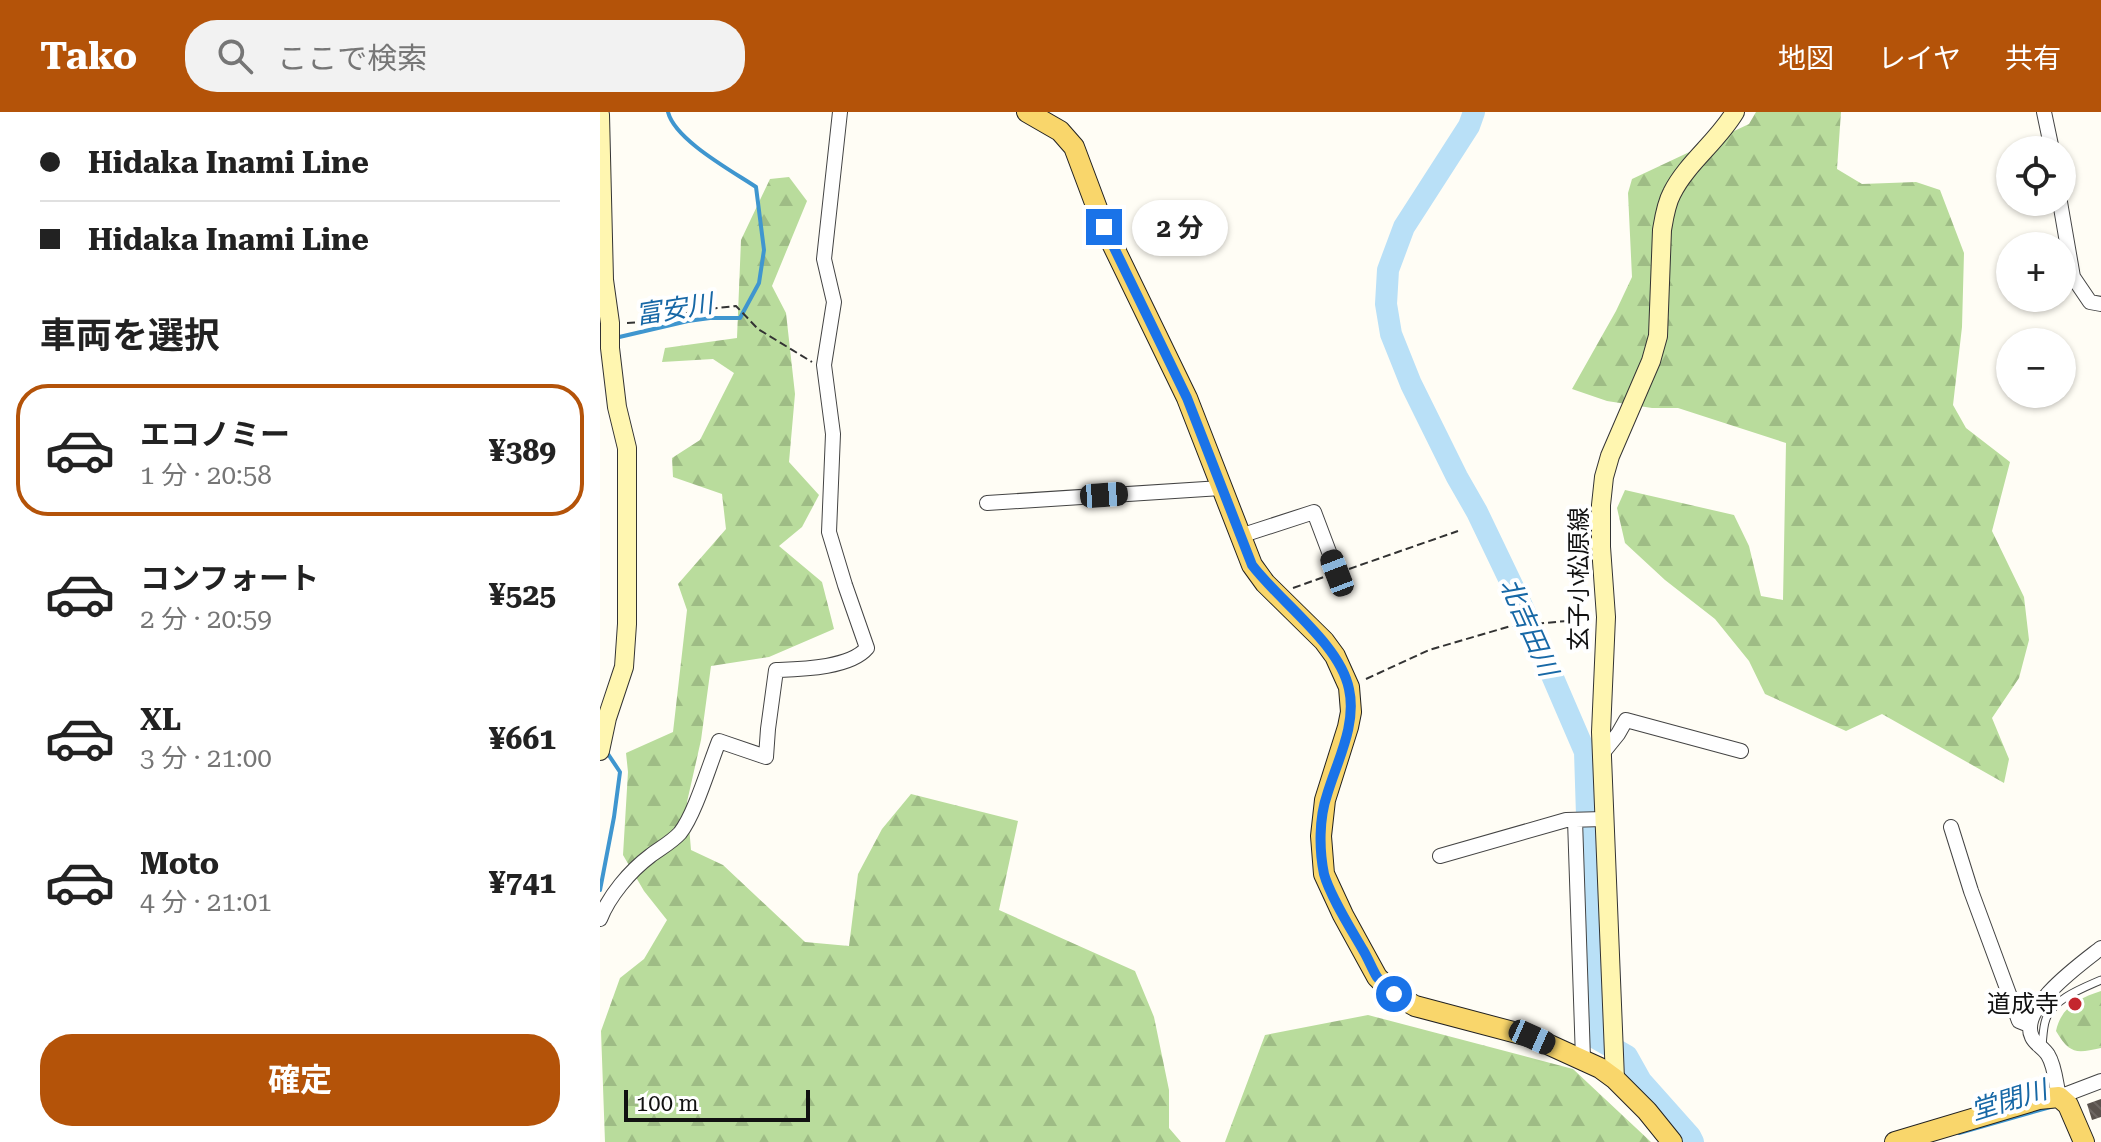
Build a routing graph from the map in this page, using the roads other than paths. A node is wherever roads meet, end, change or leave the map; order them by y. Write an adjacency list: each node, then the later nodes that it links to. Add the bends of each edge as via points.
1 (840, 112): 21 (street, via 824,259 834,302 824,365 833,434 829,532 867,648 860,656 813,669 776,670 766,757 719,741 679,834 622,884)
2 (1027, 112): 10 (main road, via 1060,131 1074,147 1104,227 1187,398)
3 (1735, 112): 16 (main road, 玄子小松原線, via 1672,192 1665,213 1658,336 1604,477)
4 (2044, 112): 6 (street)
5 (600, 115): 9 (main road)
6 (2049, 136)
7 (2062, 216): 8 (street, via 2073,277 2090,302)
8 (2101, 304)
9 (607, 324): 14 (main road, via 627,448 627,624 624,667)
10 (1221, 488): 11 (street); 12 (main road)
11 (987, 503)
12 (1240, 536): 13 (street, via 1314,512); 26 (main road, via 1252,565 1324,641 1349,687 1348,727 1325,800 1324,874 1377,977 1415,1006 1532,1037)
13 (1337, 573)
14 (600, 751)
15 (1741, 751): 16 (street, via 1626,720)
16 (1601, 755): 17 (main road, 玄子小松原線)
17 (1604, 819): 18 (street); 27 (main road, 玄子小松原線)
18 (1575, 820): 20 (street); 26 (street)
19 (1951, 827): 24 (street, via 2019,1021)
20 (1440, 856)
21 (600, 919)
22 (2101, 948): 24 (street, via 2063,977)
23 (2101, 980): 25 (lane, via 2056,1005 2047,1017)
24 (2029, 1025): 25 (street)
25 (2042, 1048): 29 (street)
26 (1583, 1059): 27 (main road)
27 (1615, 1069): 30 (main road)
28 (2101, 1081): 29 (street)
29 (2059, 1097): 31 (main road); 32 (main road)
30 (1672, 1142)
31 (1895, 1142)
32 (2084, 1142)

